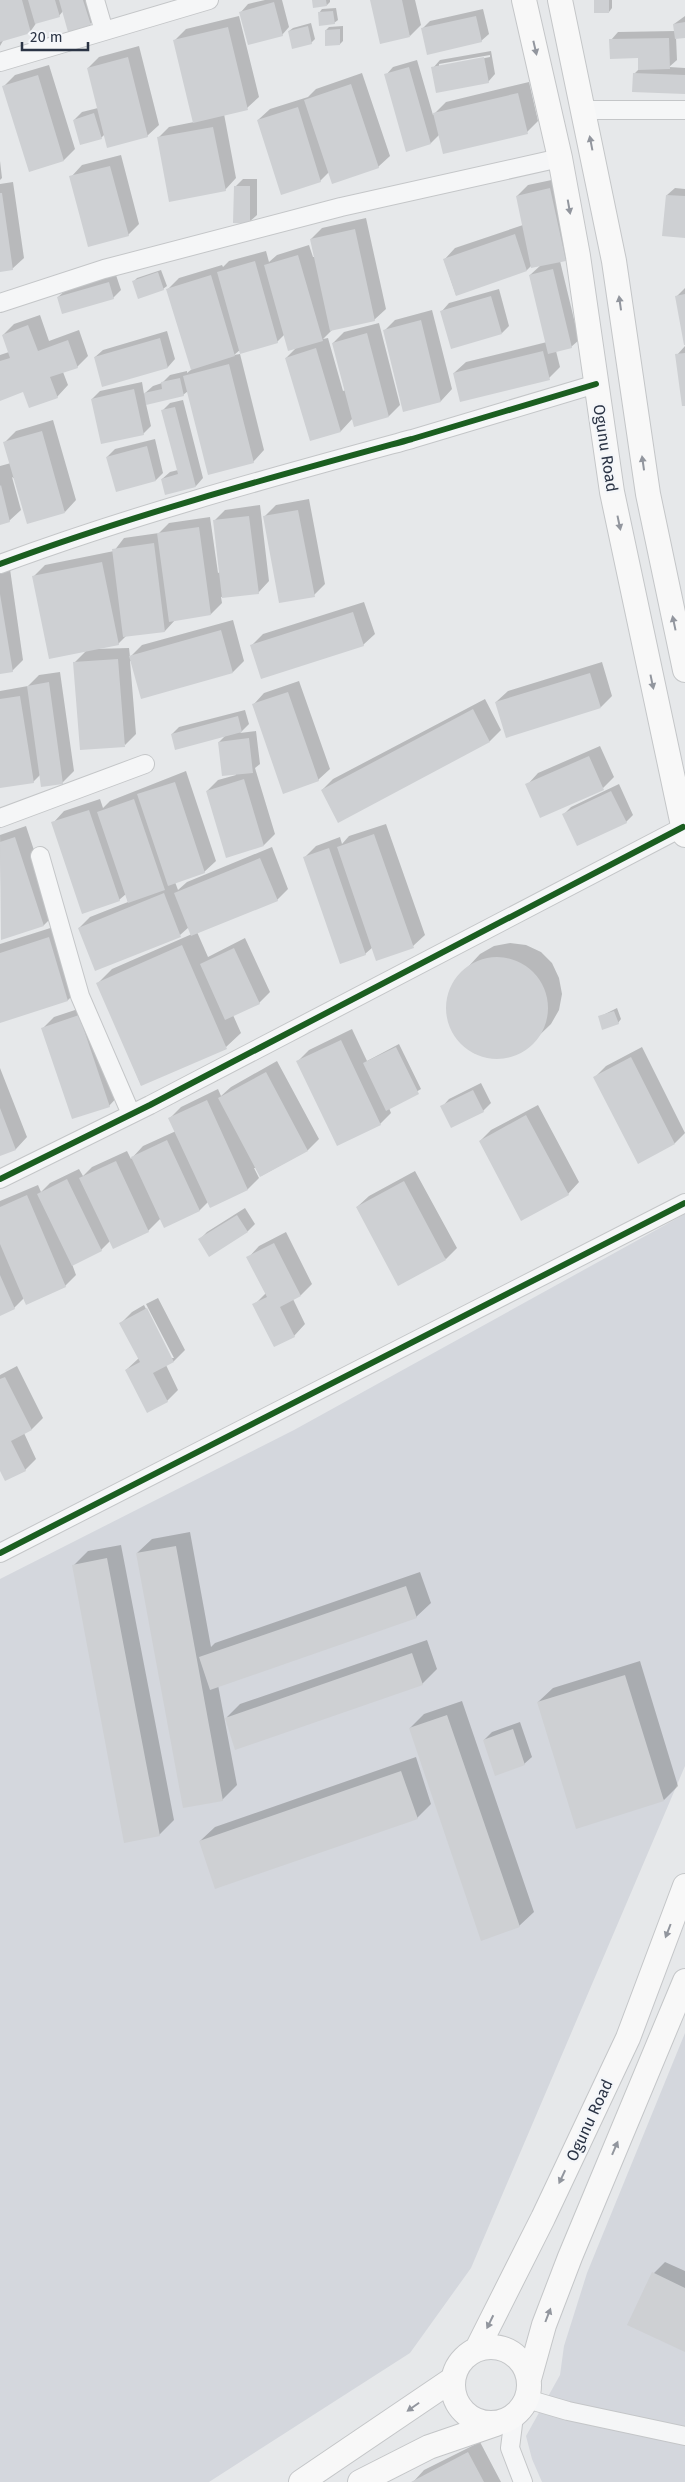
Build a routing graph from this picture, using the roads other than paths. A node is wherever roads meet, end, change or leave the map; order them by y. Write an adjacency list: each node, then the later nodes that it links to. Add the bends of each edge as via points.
1 (95, 0): 5 (street)
2 (209, 0): 5 (street)
3 (560, 1): 4 (main road); 7 (main road)
4 (526, 7): 9 (main road, Ogunu Road, one-way to 9)
5 (104, 31): 6 (street)
6 (0, 62)
7 (584, 110): 8 (street); 13 (main road, one-way to 7, via 648,494 614,261)
8 (685, 110)
9 (560, 158): 10 (street, via 251,230 104,269); 11 (main road, Ogunu Road, one-way to 11)
10 (0, 303)
11 (596, 384): 12 (street, via 240,485 75,536); 16 (main road, Ogunu Road, one-way to 16, via 612,492)
12 (0, 564)
13 (685, 670)
14 (145, 764): 15 (street)
15 (0, 818)
16 (684, 831): 18 (street)
17 (40, 856): 18 (street, via 80,996)
18 (131, 1114): 19 (street)
19 (0, 1179)
20 (685, 1204): 21 (street)
21 (0, 1553)
22 (685, 1886): 24 (main road, Ogunu Road, one-way to 24, via 628,2038)
23 (685, 1981): 26 (main road, Ogunu Road, one-way to 23, via 567,2265)
24 (477, 2348): 25 (main road, via 466,2355); 26 (main road, via 504,2348 525,2366)
25 (453, 2379): 26 (main road, via 456,2398 466,2415 478,2422 491,2424); 28 (main road, one-way to 28)
26 (518, 2404): 27 (street); 29 (main road); 30 (street, via 510,2448)
27 (685, 2436)
28 (301, 2482)
29 (360, 2482)
30 (523, 2482)

